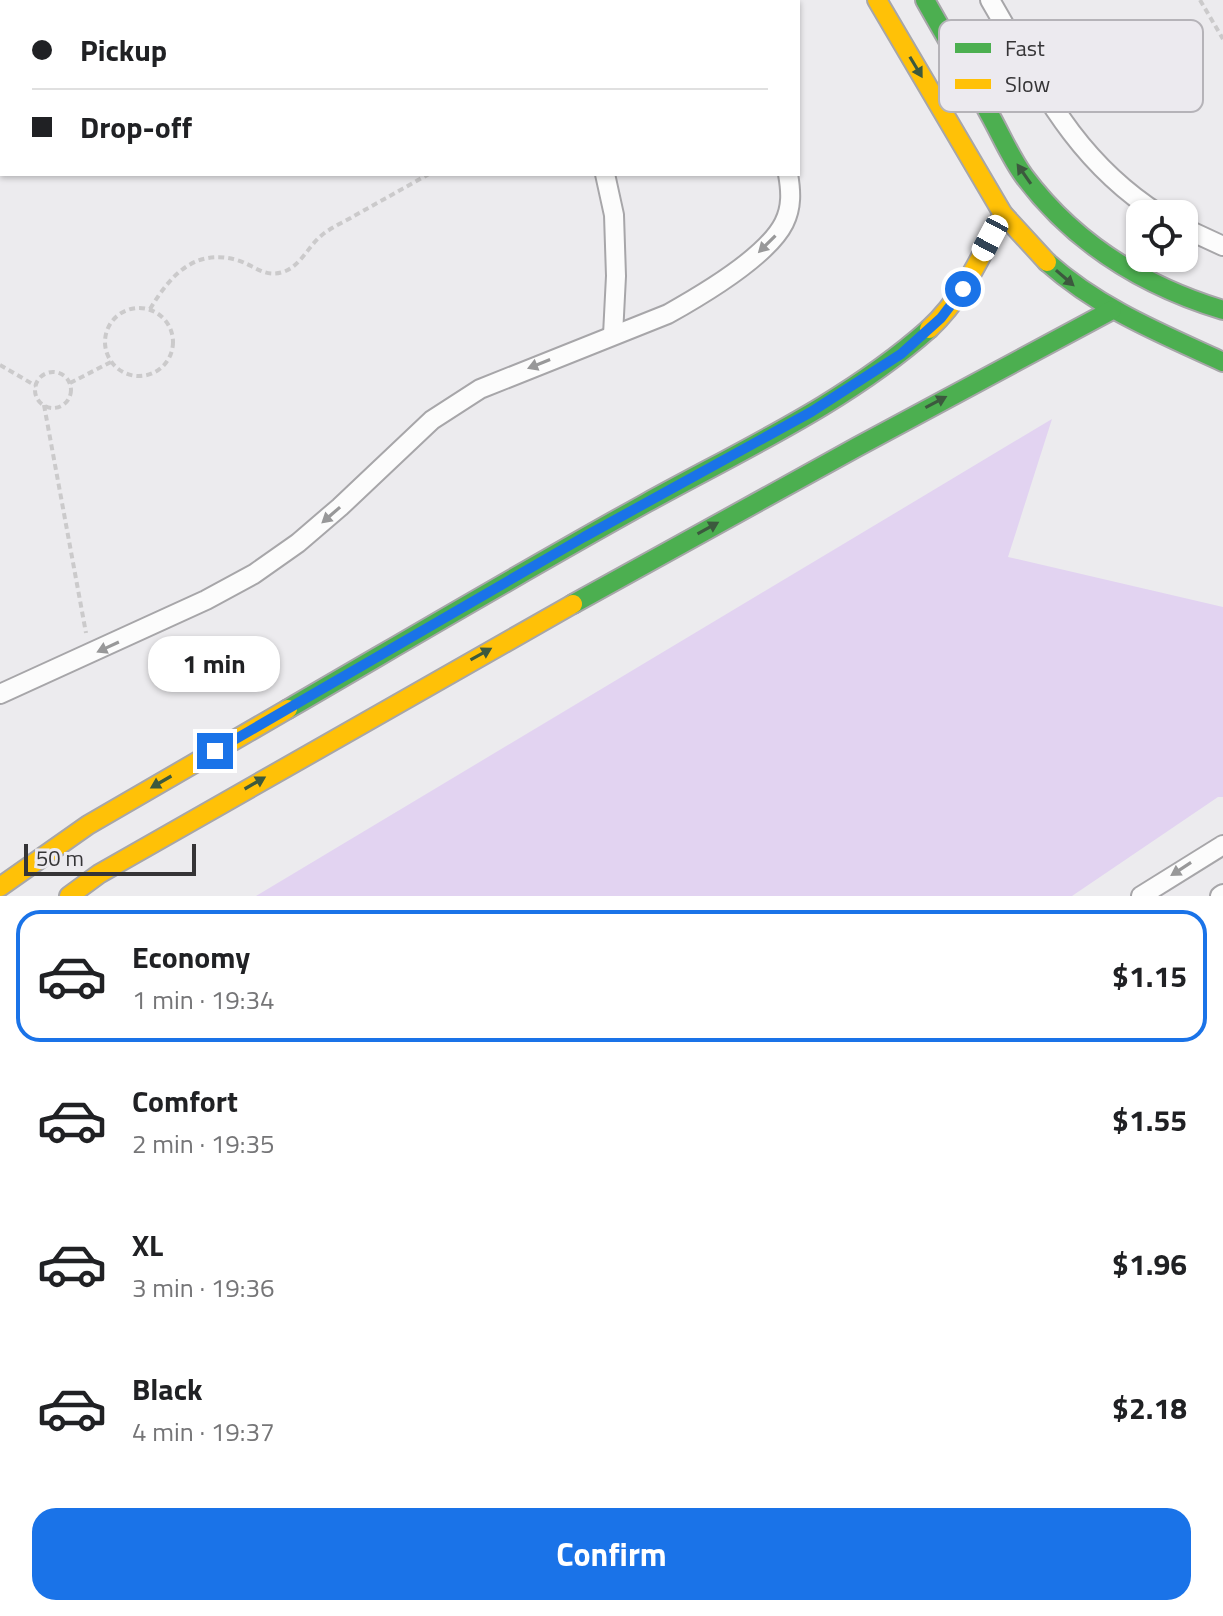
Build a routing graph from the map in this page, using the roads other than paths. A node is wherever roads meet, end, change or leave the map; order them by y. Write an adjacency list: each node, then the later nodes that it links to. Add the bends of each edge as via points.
1 (877, 0): 6 (street, one-way to 6)
2 (925, 0): 5 (street, one-way to 2)
3 (990, 0): 4 (street)
4 (1002, 20)
5 (939, 25)
6 (939, 105)
7 (943, 112): 13 (street, one-way to 13)
8 (988, 112): 17 (street, one-way to 8, via 1159,287 1086,241 1023,175)
9 (1056, 112): 12 (street, via 1096,165)
10 (605, 176): 18 (street, via 614,215)
11 (788, 176): 18 (street, one-way to 18, via 786,220 772,242 694,300)
12 (1137, 200)
13 (1003, 214): 16 (street, one-way to 16, via 1066,280); 22 (street, one-way to 22, via 963,289 941,318 901,354 811,412 121,805)
14 (1198, 234): 15 (street)
15 (1223, 246)
16 (1112, 310): 19 (street); 23 (street, one-way to 16, via 435,679)
17 (1223, 310)
18 (613, 335): 20 (street, one-way to 20, via 480,389 432,420 319,525 254,574)
19 (1223, 362)
20 (0, 694)
21 (1223, 845): 24 (street, one-way to 24)
22 (0, 887)
23 (69, 896)
24 (1141, 896)

